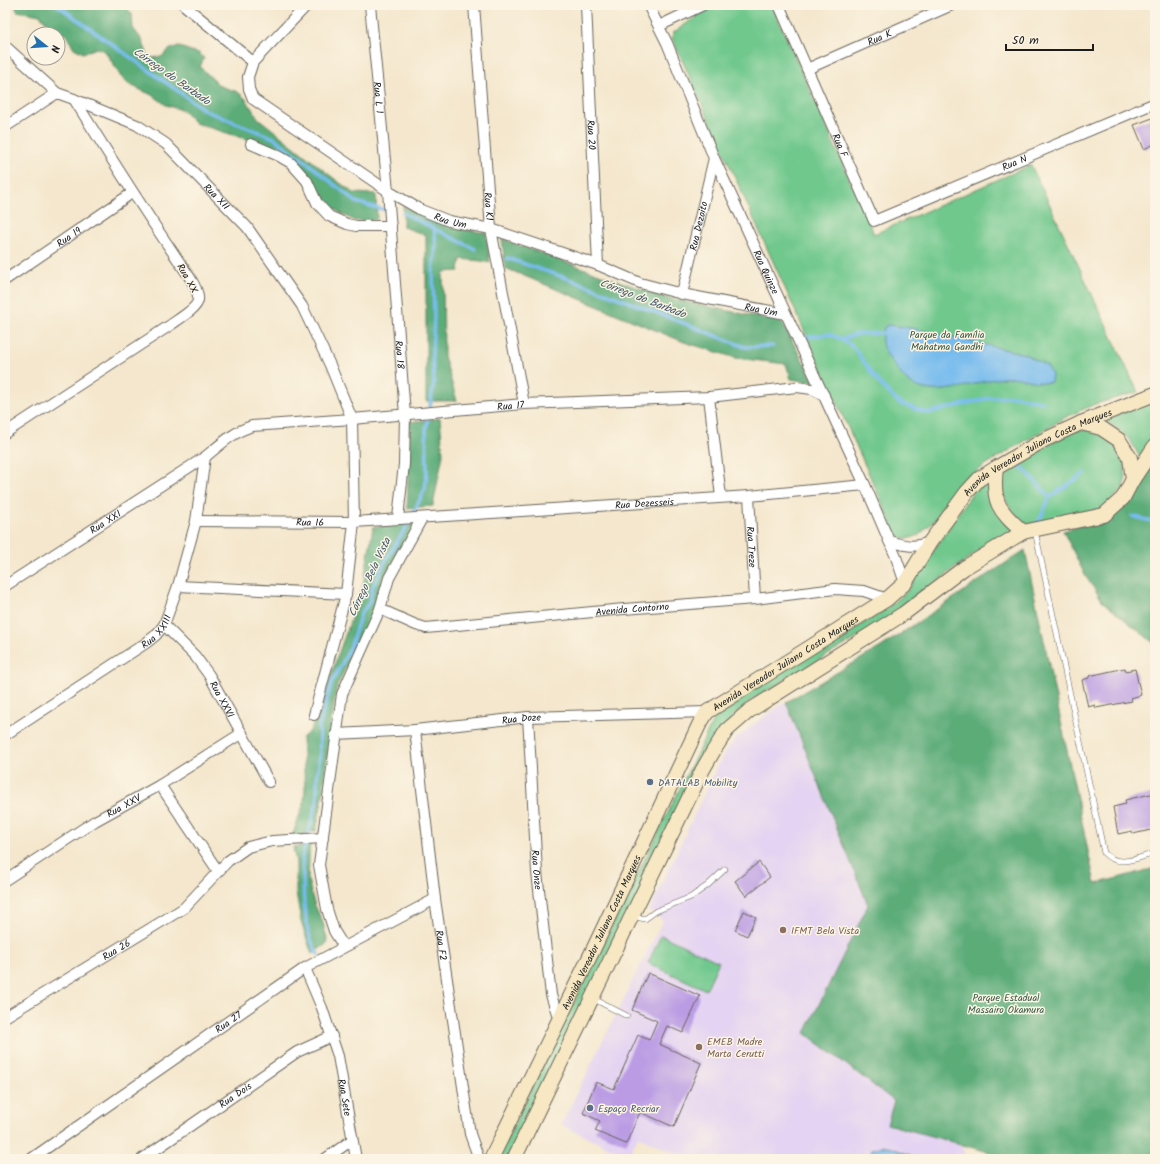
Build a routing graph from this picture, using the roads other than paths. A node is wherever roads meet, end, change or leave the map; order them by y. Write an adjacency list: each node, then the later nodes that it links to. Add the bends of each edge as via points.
1 (184, 5): 12 (street)
2 (307, 5): 12 (street, Rua Um)
3 (370, 5): 20 (street, Rua L 1)
4 (474, 5): 24 (street, Rua K1)
5 (586, 5): 25 (street, Rua 20)
6 (648, 5): 10 (street, Rua Quinze)
7 (703, 5): 10 (street)
8 (779, 5): 13 (street, Rua F)
9 (945, 6): 13 (street, Rua K)
10 (659, 26): 19 (street, Rua Quinze)
11 (5, 46): 14 (street, Rua XII)
12 (253, 62): 20 (street, Rua Um, via 248,77 253,99)
13 (807, 68): 22 (street, Rua F)
14 (57, 93): 15 (street, Rua XII); 17 (street)
15 (74, 99): 21 (street, Rua XX); 34 (street, Rua XII, via 137,125 166,144 247,227 302,306)
16 (1155, 103): 22 (street, Rua N)
17 (5, 127)
18 (251, 144): 23 (street, via 292,163 307,180 317,203 329,216 356,226)
19 (714, 158): 27 (street, Rua Dezoito); 28 (street, Rua Quinze)
20 (388, 191): 23 (street, Rua 18); 24 (street, Rua Um, via 421,210 450,221)
21 (132, 193): 26 (street, Rua 19); 36 (street, Rua XX, via 192,282 197,292 196,306)
22 (874, 221)
23 (391, 226): 33 (street, Rua 18)
24 (491, 229): 25 (street, Rua Um); 32 (street, Rua K1)
25 (598, 265): 27 (street, Rua Um, via 640,283)
26 (5, 280)
27 (682, 294): 28 (street, Rua Um)
28 (786, 314): 30 (street, Rua Quinze)
29 (1155, 394): 35 (main road, Avenida Vereador Juliano Costa Marques)
30 (824, 395): 31 (street, Rua 17, via 812,389 797,387); 41 (street, Rua Quinze)
31 (709, 398): 32 (street, Rua 17); 43 (street)
32 (524, 404): 33 (street, Rua 17)
33 (405, 415): 34 (street, Rua 17); 44 (street, Rua 18)
34 (352, 420): 38 (street, Rua 17, via 252,426 233,434); 47 (street)
35 (1081, 424): 39 (main road, Avenida Vereador Juliano Costa Marques, via 1044,440); 40 (main road, via 1101,428 1118,440 1130,458)
36 (5, 433)
37 (1155, 446): 40 (main road)
38 (205, 457): 46 (street, Rua XXIII); 52 (street, Rua XXI)
39 (996, 468): 48 (main road, via 994,486 997,503 1006,517); 50 (main road, Avenida Vereador Juliano Costa Marques, via 979,479 967,492)
40 (1133, 479): 48 (main road, via 1123,498 1104,515)
41 (865, 485): 42 (street, Rua Dezesseis); 49 (street, Rua Quinze)
42 (749, 496): 43 (street, Rua Dezesseis); 55 (street, Rua Treze)
43 (721, 497): 45 (street, Rua Dezesseis)
44 (400, 518): 45 (street, Rua 16); 47 (street, Rua 16)
45 (421, 518): 57 (street, via 389,578)
46 (196, 521): 47 (street, Rua 16); 53 (street, Rua XXIII)
47 (354, 522): 54 (street)
48 (1029, 531): 69 (lane, via 1104,853 1118,862); 74 (main road, Avenida Vereador Juliano Costa Marques, via 964,568 903,614 749,711 727,730 702,771)
49 (889, 541): 50 (street, via 906,546); 51 (street, Rua Quinze)
50 (930, 542): 51 (main road, Avenida Vereador Juliano Costa Marques)
51 (905, 583): 56 (main road, Avenida Vereador Juliano Costa Marques)
52 (5, 586)
53 (178, 586): 54 (street); 58 (street, Rua XXIII)
54 (346, 594): 60 (street)
55 (755, 599): 56 (street, Avenida Contorno, via 835,589 864,591); 57 (street, Avenida Contorno, via 432,628 416,625)
56 (887, 599): 59 (main road, Avenida Vereador Juliano Costa Marques)
57 (380, 609): 64 (street, via 342,694)
58 (164, 625): 63 (street, Rua XXVI, via 195,656 209,675); 65 (street, Rua XXIII, via 146,642)
59 (707, 712): 61 (street, Rua Doze); 80 (main road, Avenida Vereador Juliano Costa Marques)
60 (314, 715)
61 (528, 717): 62 (street, Rua Doze); 80 (street, Rua Onze, via 547,968 550,995)
62 (415, 730): 64 (street, Rua Doze); 73 (street, Rua F2)
63 (242, 734): 66 (street, Rua XXVI); 67 (street, Rua XXV)
64 (336, 734): 68 (street)
65 (5, 735)
66 (269, 782)
67 (160, 785): 71 (street); 72 (street, Rua XXV, via 95,821)
68 (319, 838): 71 (street, Rua 26, via 272,840 248,847); 75 (street, via 319,865 327,909 334,931)
69 (1155, 853)
70 (725, 869): 74 (lane, via 691,897 656,911 645,919)
71 (218, 871): 79 (street, Rua 26, via 184,908)
72 (5, 880)
73 (435, 899): 75 (street, Rua 27); 87 (street, Rua F2, via 470,1134)
74 (631, 916): 77 (main road, Avenida Vereador Juliano Costa Marques)
75 (344, 947): 76 (street, Rua 27)
76 (308, 967): 81 (street, Rua Sete); 83 (street, Rua 27)
77 (592, 997): 78 (lane); 89 (main road, Avenida Vereador Juliano Costa Marques)
78 (626, 1016)
79 (5, 1017)
80 (559, 1020): 88 (main road, Avenida Vereador Juliano Costa Marques)
81 (332, 1036): 82 (street, Rua Sete, via 338,1056); 84 (street, Rua Dois, via 297,1052)
82 (352, 1140): 85 (street); 86 (street, Rua Sete)
83 (31, 1159)
84 (142, 1159)
85 (325, 1159)
86 (356, 1159)
87 (479, 1159)
88 (491, 1159)
89 (514, 1159)

